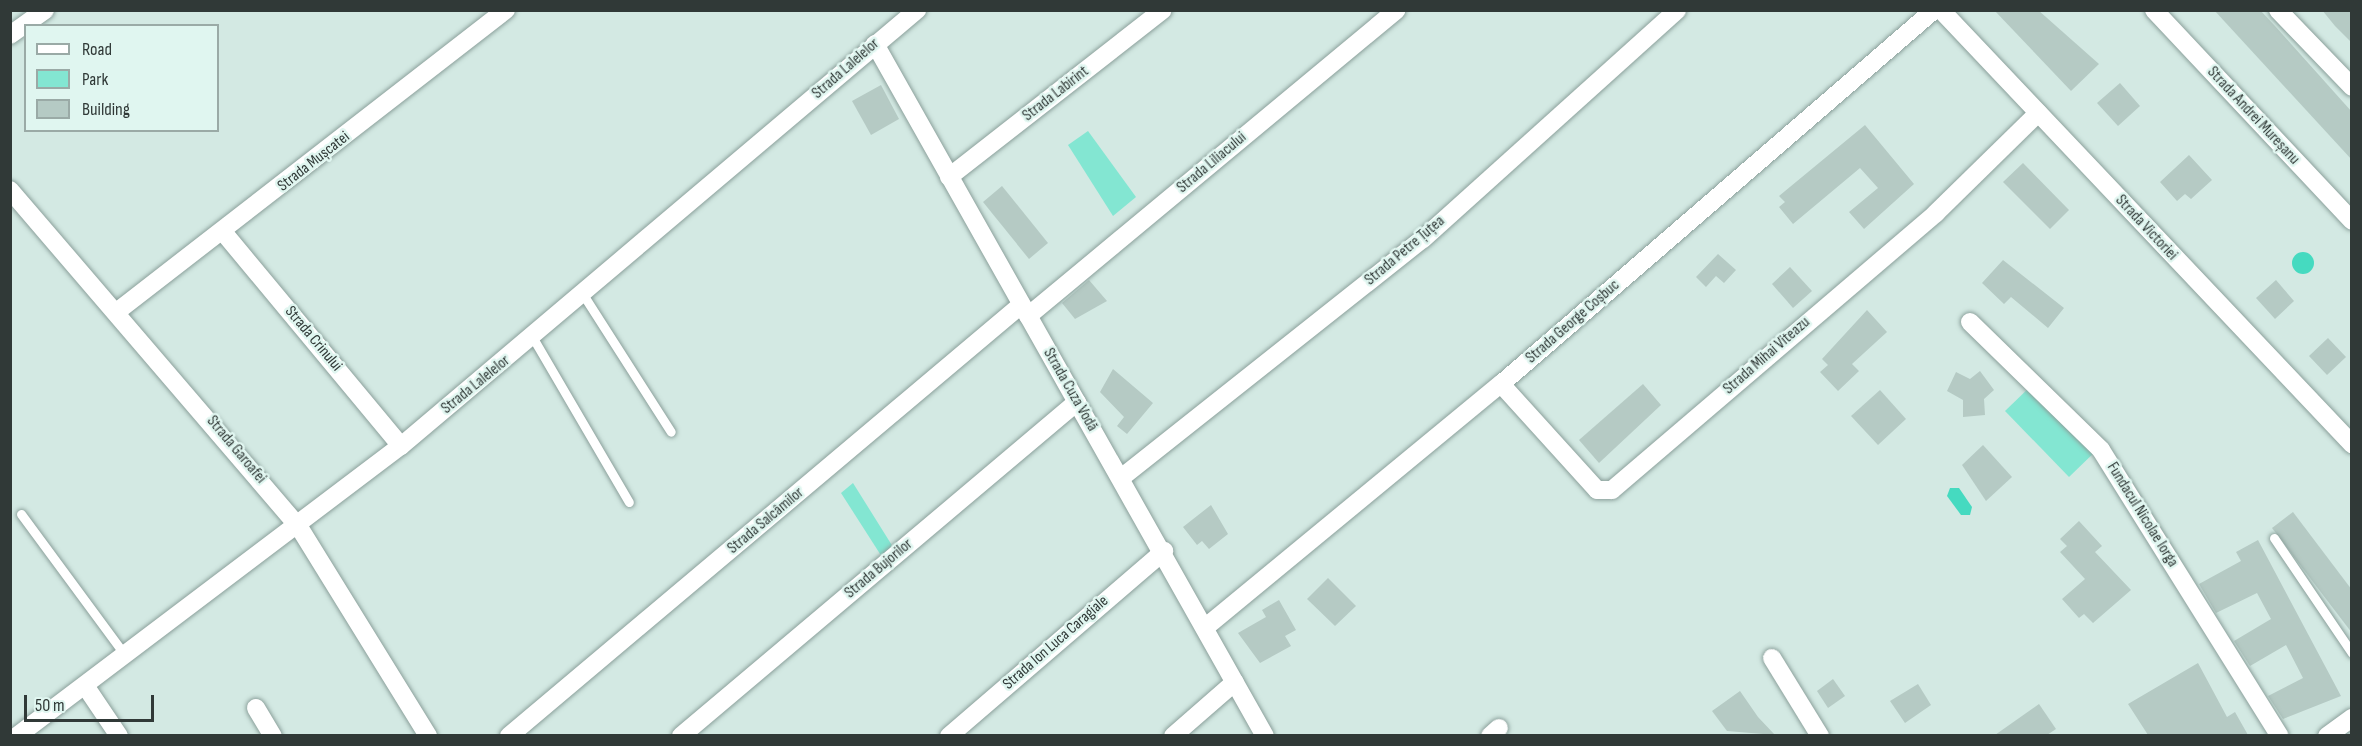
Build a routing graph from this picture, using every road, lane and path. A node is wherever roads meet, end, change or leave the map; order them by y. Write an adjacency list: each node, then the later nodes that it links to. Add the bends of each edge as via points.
1 (45, 10): 11 (street)
2 (506, 10): 20 (street, Strada Mușcatei)
3 (917, 10): 14 (street, Strada Lalelelor)
4 (1163, 10): 17 (street, Strada Labirint)
5 (1397, 10): 23 (street, Strada Liliacului)
6 (1677, 10): 31 (street, Strada Petre Țuțea, via 1423,239)
7 (1934, 10): 26 (street, Strada George Coșbuc)
8 (1941, 10): 16 (street, Strada Victoriei)
9 (2154, 10): 19 (street, Strada Andrei Mureșanu)
10 (2278, 10): 15 (street)
11 (25, 24)
12 (24, 25): 13 (street)
13 (10, 35)
14 (874, 44): 17 (street, Strada Cuza Vodă); 21 (street, Strada Lalelelor)
15 (2352, 87)
16 (2038, 113): 26 (street, Strada Mihai Viteazu, via 1936,213 1612,490 1597,490); 29 (street, Strada Victoriei)
17 (949, 177): 23 (street, Strada Cuza Vodă)
18 (10, 190): 22 (street, Strada Garoafei)
19 (2352, 221)
20 (224, 233): 22 (street, Strada Mușcatei); 30 (street, Strada Crinului)
21 (584, 296): 25 (street, Strada Lalelelor); 28 (lane)
22 (119, 310): 34 (street, Strada Garoafei)
23 (1025, 311): 27 (street, Strada Cuza Vodă); 49 (street, Strada Salcâmilor)
24 (1970, 322): 55 (street, Fundacul Nicolae Iorga, via 2101,450)
25 (533, 338): 30 (street, Strada Lalelelor); 32 (lane)
26 (1501, 384): 37 (street, Strada George Coșbuc)
27 (1077, 402): 31 (street, Strada Cuza Vodă); 50 (street, Strada Bujorilor)
28 (671, 432)
29 (2352, 444)
30 (401, 446): 34 (street, Strada Lalelelor)
31 (1121, 478): 36 (street, Strada Cuza Vodă)
32 (629, 502)
33 (21, 514): 39 (lane)
34 (299, 527): 39 (street, Strada Lalelelor); 48 (street, Strada Garoafei)
35 (2274, 538): 38 (lane)
36 (1164, 551): 37 (street, Strada Cuza Vodă); 51 (street, Strada Ion Luca Caragiale)
37 (1207, 626): 41 (street, Strada Cuza Vodă)
38 (2352, 653)
39 (127, 657): 42 (street, Strada Lalelelor)
40 (1772, 658): 54 (street)
41 (1235, 682): 52 (street); 53 (street, Strada Cuza Vodă)
42 (86, 687): 45 (street, Strada Lalelelor); 46 (street)
43 (256, 708): 47 (street)
44 (2352, 718): 56 (street)
45 (17, 735)
46 (119, 735)
47 (273, 735)
48 (428, 735)
49 (509, 735)
50 (681, 735)
51 (949, 735)
52 (1173, 735)
53 (1265, 735)
54 (1820, 735)
55 (2280, 735)
56 (2327, 735)

